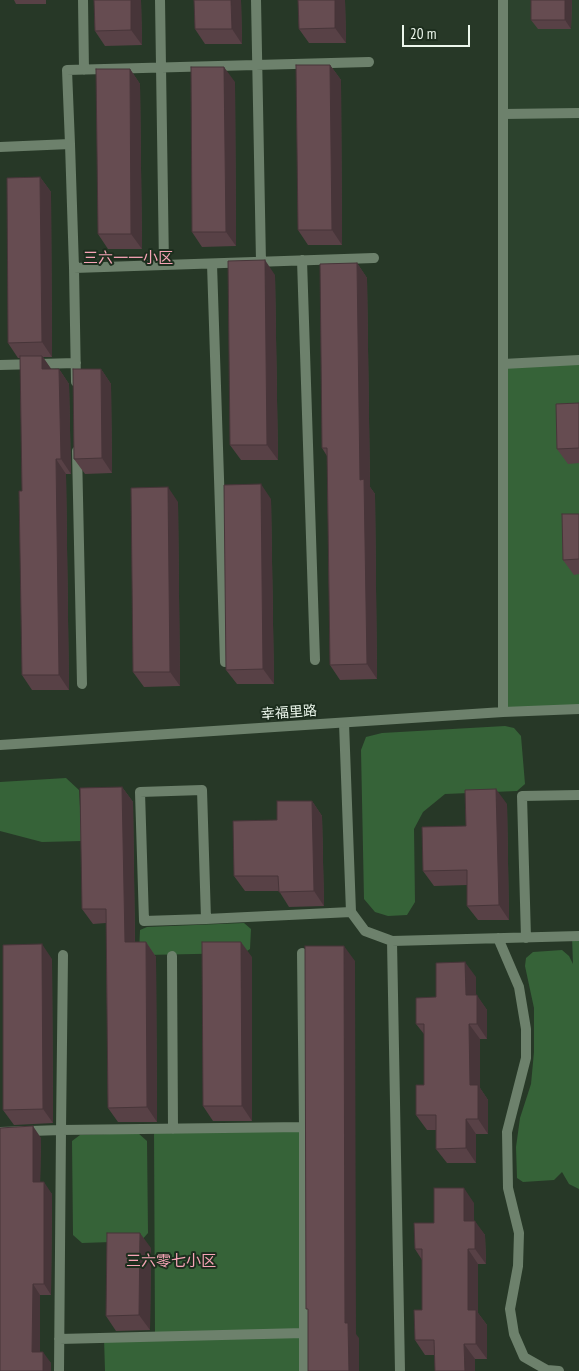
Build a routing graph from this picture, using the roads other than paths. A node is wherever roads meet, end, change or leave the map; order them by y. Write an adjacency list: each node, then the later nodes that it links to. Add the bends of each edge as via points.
1 (83, 0): 8 (street)
2 (160, 0): 7 (street)
3 (256, 0): 6 (street)
4 (503, 0): 10 (street)
5 (369, 62): 6 (street)
6 (257, 65): 7 (street); 15 (street)
7 (161, 68): 8 (street); 17 (street)
8 (84, 70): 11 (street, via 67,70)
9 (579, 112): 10 (street)
10 (503, 114): 22 (street)
11 (70, 144): 12 (street); 18 (street)
12 (0, 147)
13 (374, 258): 14 (street)
14 (302, 260): 15 (street); 25 (street)
15 (261, 262): 16 (street)
16 (212, 264): 17 (street); 26 (street)
17 (164, 265): 18 (street)
18 (74, 268): 20 (street)
19 (579, 360): 22 (street)
20 (76, 363): 21 (street); 23 (street)
21 (0, 364)
22 (503, 364): 29 (street)
23 (76, 392)
24 (77, 441): 27 (street)
25 (316, 660)
26 (225, 662)
27 (82, 684)
28 (579, 708): 29 (street, 幸福里路)
29 (502, 712): 30 (street, 幸福里路)
30 (344, 723): 31 (street, 幸福里路); 33 (street)
31 (0, 745)
32 (579, 795): 37 (street, via 522,796)
33 (351, 912): 34 (street); 38 (street, via 365,932)
34 (206, 919): 34 (street, via 144,921 140,792 202,790)
35 (579, 936): 37 (street)
36 (498, 938): 37 (street); 38 (street); 51 (street, via 518,987 526,1029 526,1058 507,1132 508,1188 519,1233 518,1266 510,1309 514,1334 524,1357 547,1370)
37 (526, 938)
38 (392, 941): 50 (street)
39 (302, 953): 42 (street)
40 (63, 954): 44 (street)
41 (172, 956): 43 (street)
42 (304, 1127): 43 (street); 46 (street)
43 (173, 1129): 44 (street)
44 (61, 1130): 45 (street); 47 (street)
45 (0, 1132)
46 (304, 1333): 47 (street); 49 (street)
47 (59, 1339): 48 (street)
48 (59, 1371)
49 (304, 1371)
50 (400, 1371)
51 (559, 1371)

